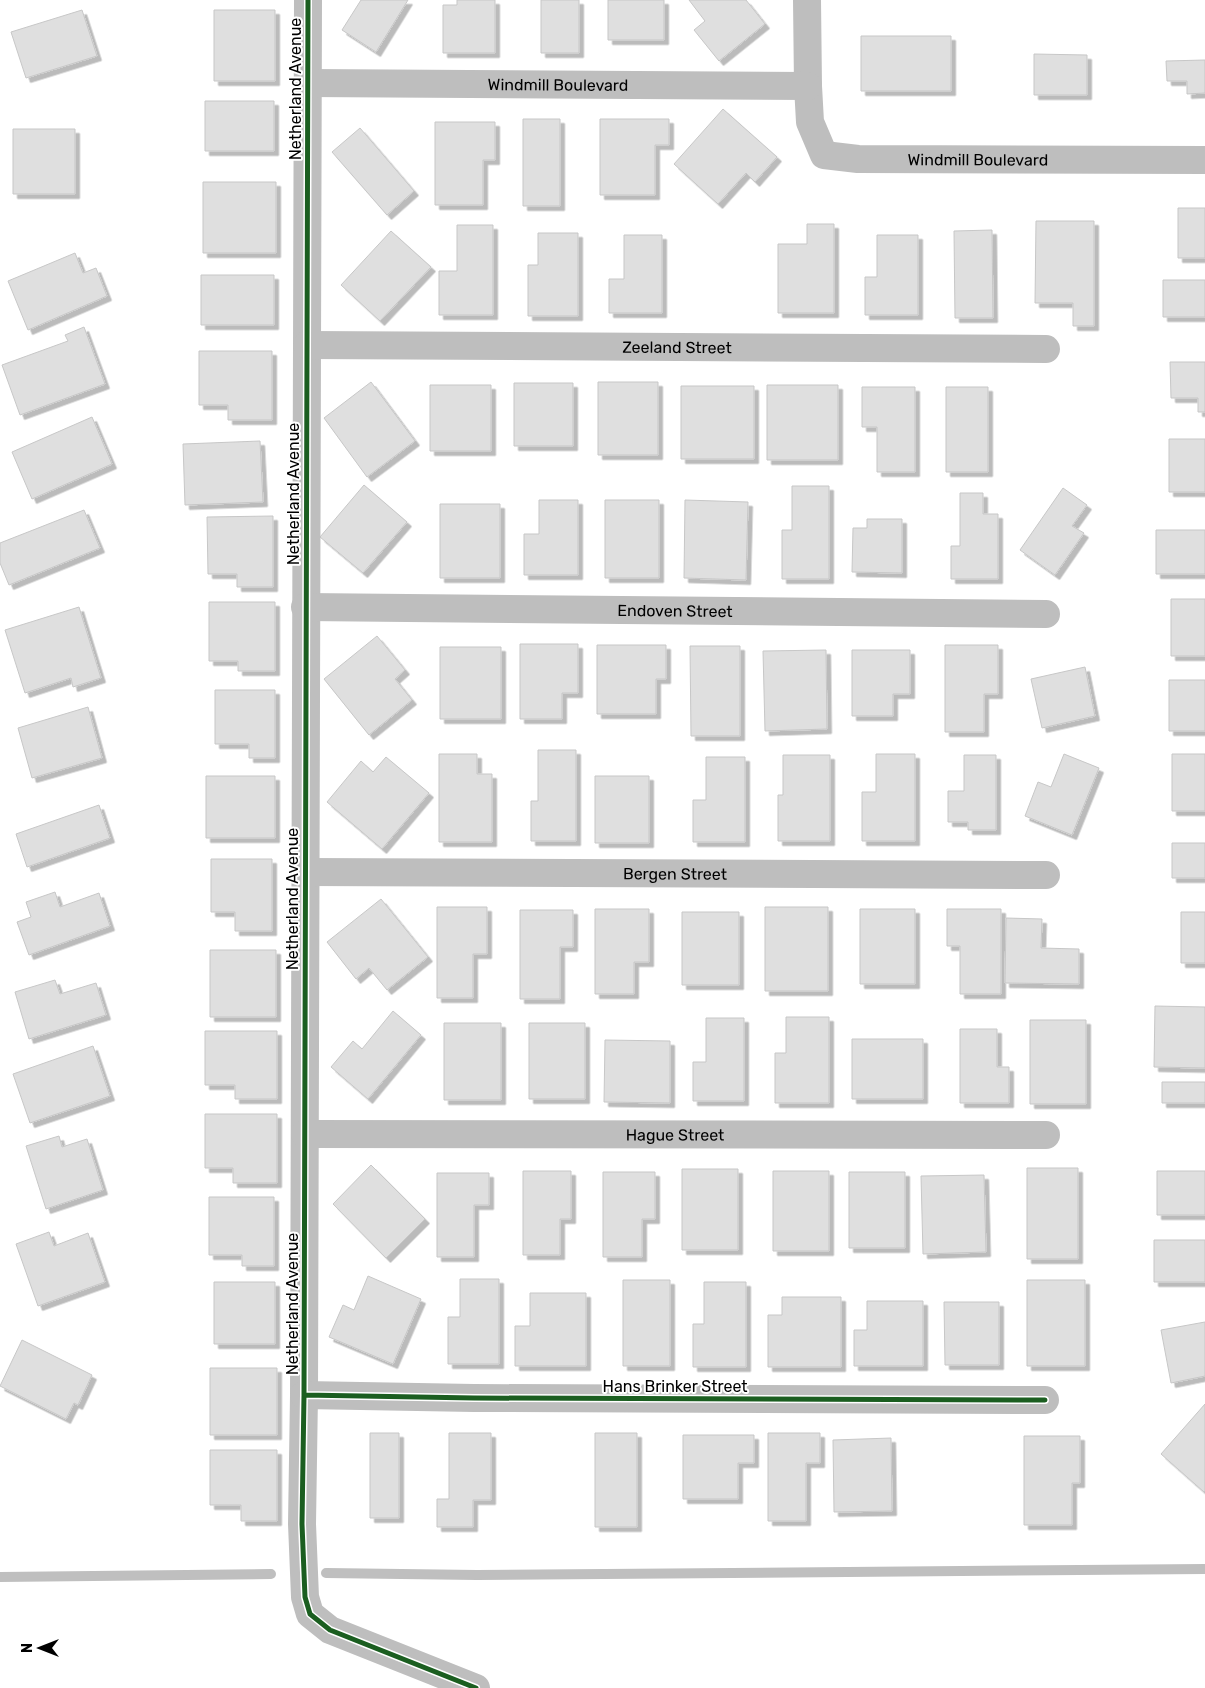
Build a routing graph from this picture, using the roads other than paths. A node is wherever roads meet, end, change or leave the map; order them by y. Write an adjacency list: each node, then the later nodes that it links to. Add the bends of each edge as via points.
1 (308, 0): 3 (street, Netherland Avenue)
2 (807, 0): 4 (street, Windmill Boulevard)
3 (308, 83): 4 (street, Windmill Boulevard); 6 (street, Netherland Avenue)
4 (808, 86): 5 (street, Windmill Boulevard, via 810,122 824,155 858,159)
5 (1205, 160)
6 (307, 345): 7 (street, Zeeland Street); 8 (street, Netherland Avenue)
7 (1046, 349)
8 (305, 607): 9 (street, Endoven Street); 10 (street, Netherland Avenue)
9 (1046, 614)
10 (304, 872): 11 (street, Bergen Street); 12 (street, Netherland Avenue)
11 (1046, 875)
12 (304, 1134): 13 (street, Hague Street); 14 (street, Netherland Avenue)
13 (1046, 1135)
14 (304, 1395): 15 (street, Hans Brinker Street); 16 (street, Netherland Avenue, via 304,1597 310,1614 330,1630)
15 (1045, 1400)
16 (476, 1688)

